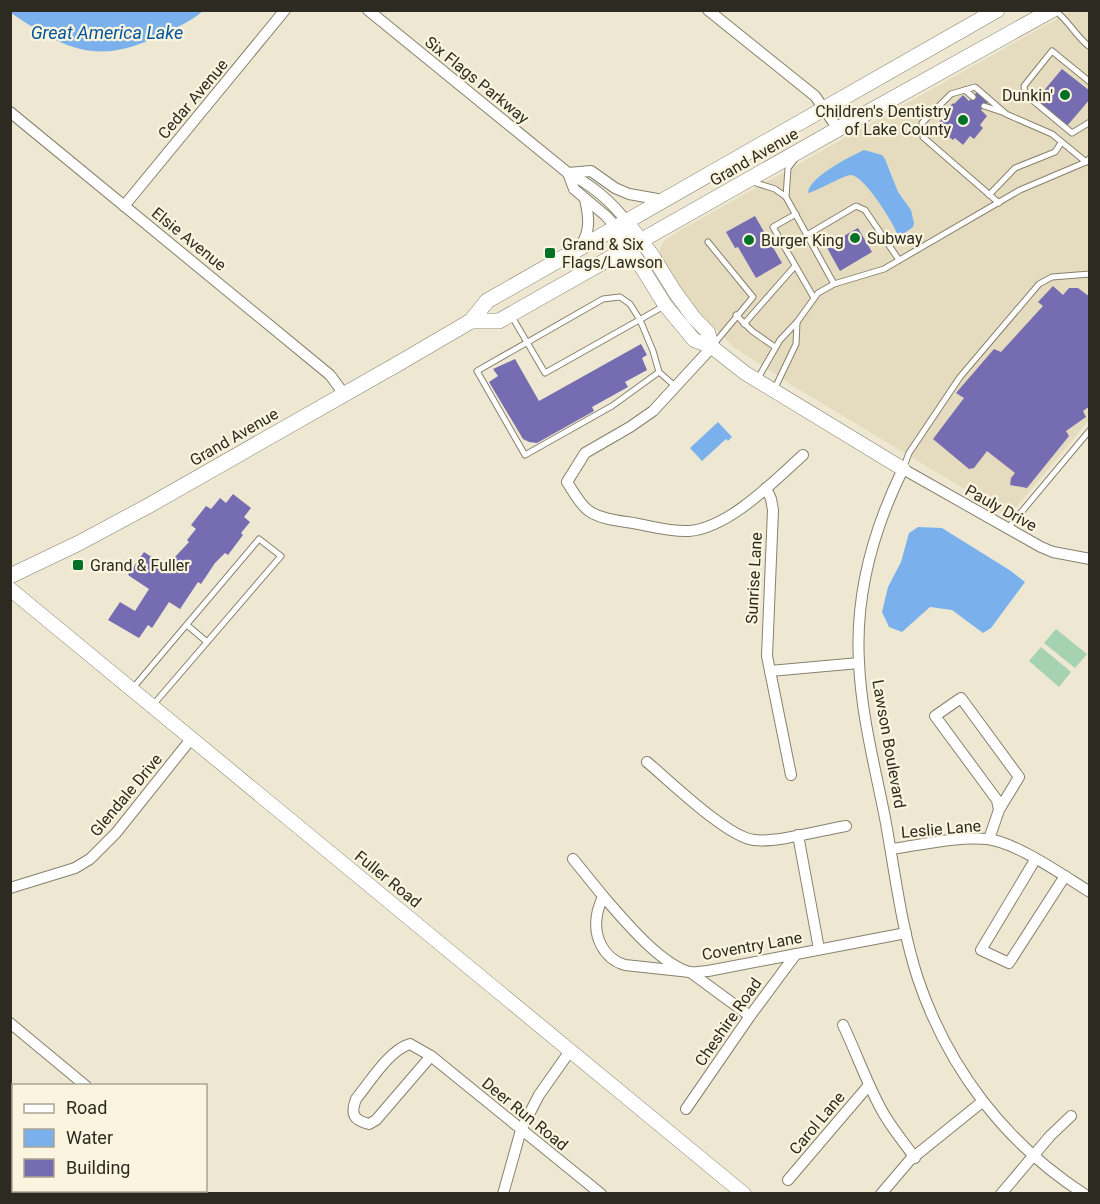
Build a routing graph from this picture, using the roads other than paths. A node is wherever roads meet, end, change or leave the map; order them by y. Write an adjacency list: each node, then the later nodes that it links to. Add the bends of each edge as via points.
1 (285, 10): 26 (street, Cedar Avenue)
2 (368, 10): 19 (street, Six Flags Parkway)
3 (708, 10): 11 (street, via 815,96)
4 (997, 10): 11 (main road, Grand Avenue)
5 (1053, 10): 6 (lane, via 1065,18); 15 (main road, Grand Avenue)
6 (1089, 47)
7 (1089, 82): 14 (lane, via 1052,51 1024,86 1025,94 1072,134)
8 (965, 90): 9 (lane); 13 (lane, via 975,87); 21 (lane, via 951,94 922,123 923,136)
9 (973, 97)
10 (984, 106): 13 (lane)
11 (824, 108): 15 (street); 24 (main road, Grand Avenue)
12 (10, 112): 26 (street, Elsie Avenue)
13 (1006, 114): 16 (lane, via 1052,134)
14 (1089, 122)
15 (838, 129): 17 (main road, Grand Avenue)
16 (1060, 143): 18 (lane); 21 (lane, via 1055,152 1015,168)
17 (800, 152): 20 (main road, Grand Avenue); 22 (lane, via 788,168)
18 (1088, 160): 25 (lane)
19 (568, 173): 23 (street, Six Flags Parkway, via 574,189); 24 (street, via 591,171 629,194); 28 (street, Six Flags Parkway, via 614,206)
20 (747, 182): 22 (lane, via 775,189); 31 (main road, Grand Avenue)
21 (989, 195): 25 (lane)
22 (786, 197): 27 (lane)
23 (585, 199): 28 (street, Six Flags Parkway); 32 (street, Six Flags Parkway, via 588,232)
24 (665, 201): 28 (main road, Grand Avenue)
25 (999, 203): 33 (lane)
26 (124, 206): 52 (street, Elsie Avenue, via 330,375)
27 (796, 214): 29 (lane); 34 (lane, via 773,227)
28 (622, 225): 31 (street); 32 (main road, Grand Avenue)
29 (807, 235): 33 (lane, via 855,206 865,210); 36 (lane)
30 (708, 242): 40 (lane, via 753,297)
31 (636, 245): 38 (street); 39 (main road, Grand Avenue); 46 (street, via 708,333)
32 (578, 250): 42 (main road, Grand Avenue, via 487,301)
33 (899, 260): 36 (lane, via 884,269)
34 (795, 266): 37 (lane); 44 (lane)
35 (1089, 274): 55 (lane, via 1052,277 1039,284 960,377 909,453)
36 (834, 284): 37 (lane)
37 (814, 298): 43 (lane)
38 (665, 305): 41 (lane); 46 (street, via 694,340)
39 (512, 315): 42 (main road, Grand Avenue, via 499,321); 45 (lane)
40 (736, 315): 44 (lane); 46 (lane)
41 (640, 320): 45 (lane, via 620,297 603,299); 45 (lane, via 545,373); 48 (lane)
42 (471, 321): 52 (main road, Grand Avenue)
43 (797, 322): 47 (lane); 51 (lane, via 795,344)
44 (744, 324): 47 (lane)
45 (528, 343): 48 (lane, via 477,371 525,455 612,406)
46 (712, 347): 49 (street); 50 (street)
47 (775, 348): 49 (lane)
48 (659, 372): 50 (lane)
49 (757, 380): 51 (street)
50 (676, 387): 56 (street, via 642,420 585,453 567,482 587,510 654,527 698,530 733,514)
51 (773, 391): 55 (street)
52 (344, 394): 59 (main road, Grand Avenue, via 140,510)
53 (1089, 430): 57 (lane)
54 (803, 455): 56 (street)
55 (903, 469): 57 (street, Pauly Drive); 63 (street, Lawson Boulevard, via 871,548 860,604)
56 (766, 488): 64 (street, Sunrise Lane, via 773,510 766,643)
57 (1008, 529): 58 (street, Pauly Drive, via 1053,552)
58 (1089, 559)
59 (10, 576)
60 (10, 589): 65 (street, Fuller Road)
61 (187, 625): 62 (lane); 62 (lane, via 259,539 281,556); 65 (lane)
62 (207, 642): 66 (lane)
63 (859, 663): 64 (street); 74 (street, Lawson Boulevard)
64 (770, 671): 69 (street, Sunrise Lane)
65 (132, 690): 66 (street, Fuller Road)
66 (152, 706): 67 (street, Fuller Road)
67 (191, 739): 78 (street, Glendale Drive, via 116,833 90,859 66,871); 88 (street, Fuller Road)
68 (647, 762): 72 (street, via 744,838 768,840)
69 (791, 775)
70 (999, 810): 70 (street, via 1019,777 961,698 935,716 997,800); 73 (street)
71 (846, 826): 72 (street)
72 (798, 835): 82 (street)
73 (989, 839): 74 (street, Leslie Lane); 76 (street, Leslie Lane)
74 (891, 849): 81 (street, Lawson Boulevard)
75 (573, 858): 80 (street, Coventry Lane)
76 (1035, 860): 77 (street, Leslie Lane); 77 (street, via 981,950 1009,963)
77 (1065, 876): 79 (street, Leslie Lane)
78 (10, 888)
79 (1089, 892)
80 (603, 896): 84 (street, Coventry Lane, via 640,938); 84 (street, Coventry Lane, via 597,929 608,957 626,965)
81 (906, 933): 82 (street); 92 (street, Lawson Boulevard, via 930,1012)
82 (819, 949): 83 (street, Coventry Lane)
83 (796, 954): 84 (street, Coventry Lane); 85 (street, Cheshire Road)
84 (690, 972): 85 (street, Coventry Lane)
85 (750, 1016): 93 (street, Cheshire Road)
86 (10, 1023): 90 (street)
87 (843, 1025): 91 (street)
88 (570, 1051): 95 (street, via 539,1095); 101 (street, Fuller Road)
89 (432, 1056): 89 (street, Deer Run Road, via 376,1120 369,1124 354,1116 356,1100 401,1047 410,1044); 95 (street, Deer Run Road)
90 (84, 1084)
91 (869, 1085): 97 (street, via 881,1110); 98 (street, Carol Lane)
92 (982, 1102): 96 (street, Lawson Boulevard); 97 (street)
93 (686, 1109)
94 (1071, 1116): 96 (street)
95 (521, 1130): 99 (street); 100 (street, Deer Run Road)
96 (1034, 1155): 103 (street); 104 (street, Lawson Boulevard)
97 (915, 1158): 102 (street)
98 (788, 1180)
99 (503, 1194)
100 (601, 1194)
101 (744, 1194)
102 (880, 1194)
103 (1001, 1194)
104 (1084, 1194)

